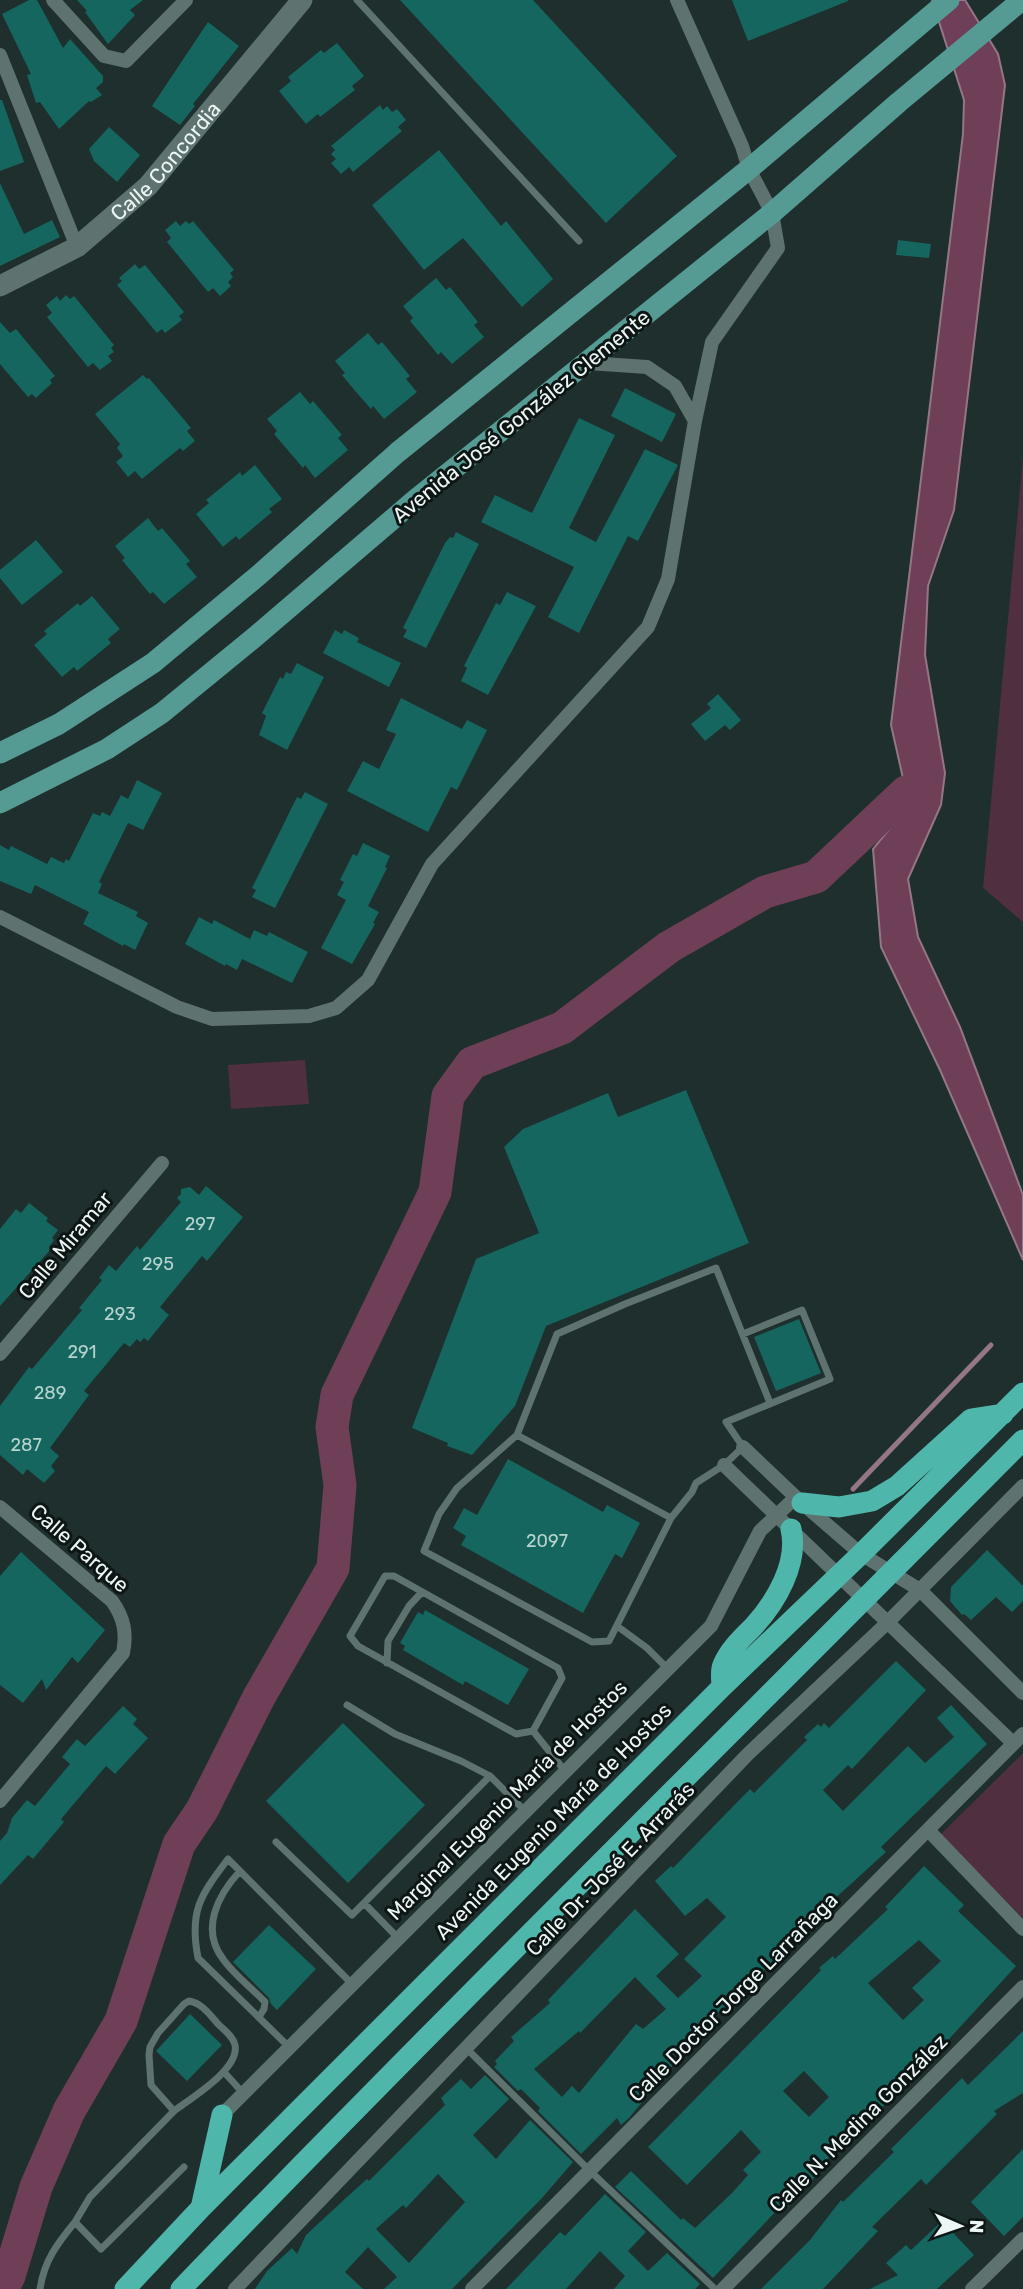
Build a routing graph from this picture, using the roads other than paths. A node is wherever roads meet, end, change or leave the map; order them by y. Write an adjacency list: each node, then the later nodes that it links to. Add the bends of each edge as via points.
1 (53, 0): 2 (street, via 104,56 126,61)
2 (186, 0)
3 (302, 0): 12 (street, Calle Concordia, via 148,186)
4 (358, 0): 11 (lane)
5 (677, 0): 9 (street)
6 (949, 0): 9 (main road)
7 (1022, 0): 10 (main road, Avenida José González Clemente)
8 (0, 55): 12 (street)
9 (749, 169): 10 (street); 16 (main road, via 398,452 153,663 59,724)
10 (772, 214): 14 (main road, Avenida José González Clemente); 15 (street, via 778,248 712,342)
11 (579, 241)
12 (77, 247): 13 (street, Calle Concordia)
13 (0, 286)
14 (588, 362): 15 (street, via 647,367 675,386); 17 (main road, Avenida José González Clemente, via 415,500 162,713 107,749)
15 (695, 421): 18 (street, via 668,579 648,627 432,864 368,980 336,1008 309,1016 212,1019 177,1007)
16 (0, 753)
17 (0, 803)
18 (0, 917)
19 (162, 1163): 21 (street, Calle Miramar)
20 (743, 1334): 23 (lane); 23 (lane, via 802,1310 830,1379); 25 (lane, via 716,1268 576,1324 557,1334)
21 (0, 1354)
22 (1023, 1393): 24 (highway, Avenida Eugenio María de Hostos)
23 (770, 1403): 27 (lane, via 726,1422)
24 (1003, 1414): 30 (highway, via 971,1419 897,1486 872,1502 839,1507); 34 (highway, Avenida Eugenio María de Hostos)
25 (517, 1435): 32 (lane); 41 (lane, via 457,1488 439,1514 424,1551 592,1642 609,1641)
26 (1023, 1440): 35 (highway)
27 (743, 1447): 28 (lane); 30 (street)
28 (724, 1465): 32 (lane, via 696,1483); 33 (street)
29 (1023, 1486): 37 (street, Calle Dr. José E. Arrarás)
30 (799, 1500): 33 (street, Marginal Eugenio María de Hostos); 34 (street)
31 (0, 1507): 51 (street, Calle Parque, via 112,1601 125,1626 123,1653)
32 (671, 1518): 41 (lane)
33 (784, 1522): 36 (street); 43 (street, Marginal Eugenio María de Hostos, via 760,1531 711,1626); 44 (highway, via 794,1542 788,1571 768,1609 721,1667)
34 (861, 1553): 35 (street); 36 (highway, Avenida Eugenio María de Hostos)
35 (892, 1572): 37 (street); 39 (highway)
36 (838, 1576): 39 (street); 44 (highway, Avenida Eugenio María de Hostos)
37 (920, 1590): 40 (street, Calle Dr. José E. Arrarás); 45 (street)
38 (422, 1592): 42 (lane, via 388,1641); 42 (lane, via 394,1576 385,1576 351,1636 358,1646); 47 (lane, via 558,1668 562,1678)
39 (864, 1602): 40 (street); 75 (highway, via 726,1735)
40 (887, 1623): 48 (street); 63 (street, Calle Dr. José E. Arrarás, via 747,1755)
41 (617, 1626): 43 (lane)
42 (387, 1663): 47 (lane, via 516,1734)
43 (668, 1670): 49 (street, Marginal Eugenio María de Hostos)
44 (722, 1687): 70 (highway, Avenida Eugenio María de Hostos)
45 (1023, 1693)
46 (347, 1705): 50 (lane, via 395,1734)
47 (533, 1731): 49 (lane)
48 (1018, 1739): 53 (street, Calle Doctor Jorge Larrañaga)
49 (565, 1772): 52 (street, Marginal Eugenio María de Hostos)
50 (490, 1776): 52 (lane); 56 (lane)
51 (0, 1801)
52 (525, 1811): 58 (street, Marginal Eugenio María de Hostos)
53 (929, 1831): 57 (street); 69 (street, Calle Doctor Jorge Larrañaga)
54 (276, 1842): 56 (lane, via 352,1915)
55 (240, 1871): 59 (lane); 61 (lane, via 223,1889 214,1910 212,1936 222,1958 265,2002); 61 (lane, via 228,1859 206,1888 197,1906 194,1938 198,1958)
56 (364, 1903): 58 (lane)
57 (1023, 1929)
58 (398, 1938): 59 (street, Marginal Eugenio María de Hostos)
59 (352, 1984): 62 (street, Marginal Eugenio María de Hostos)
60 (1023, 1987): 79 (street, Calle N. Medina González)
61 (259, 2017): 62 (lane)
62 (289, 2047): 65 (street, Marginal Eugenio María de Hostos)
63 (466, 2048): 69 (lane); 76 (street, Calle Dr. José E. Arrarás)
64 (224, 2072): 65 (lane); 66 (lane); 66 (lane, via 233,2061 232,2038 198,2003 184,2004 150,2047 151,2085)
65 (243, 2094): 67 (street, Marginal Eugenio María de Hostos)
66 (174, 2111): 71 (lane, via 90,2197)
67 (222, 2115): 70 (highway)
68 (184, 2167): 71 (lane, via 101,2249)
69 (590, 2171): 77 (street, Calle Doctor Jorge Larrañaga); 78 (lane)
70 (201, 2208): 74 (highway, Avenida Eugenio María de Hostos)
71 (75, 2222): 73 (lane, via 49,2256)
72 (1023, 2239): 80 (street)
73 (40, 2289)
74 (125, 2289)
75 (181, 2289)
76 (235, 2289)
77 (472, 2289)
78 (715, 2289)
79 (723, 2289)
80 (972, 2289)

